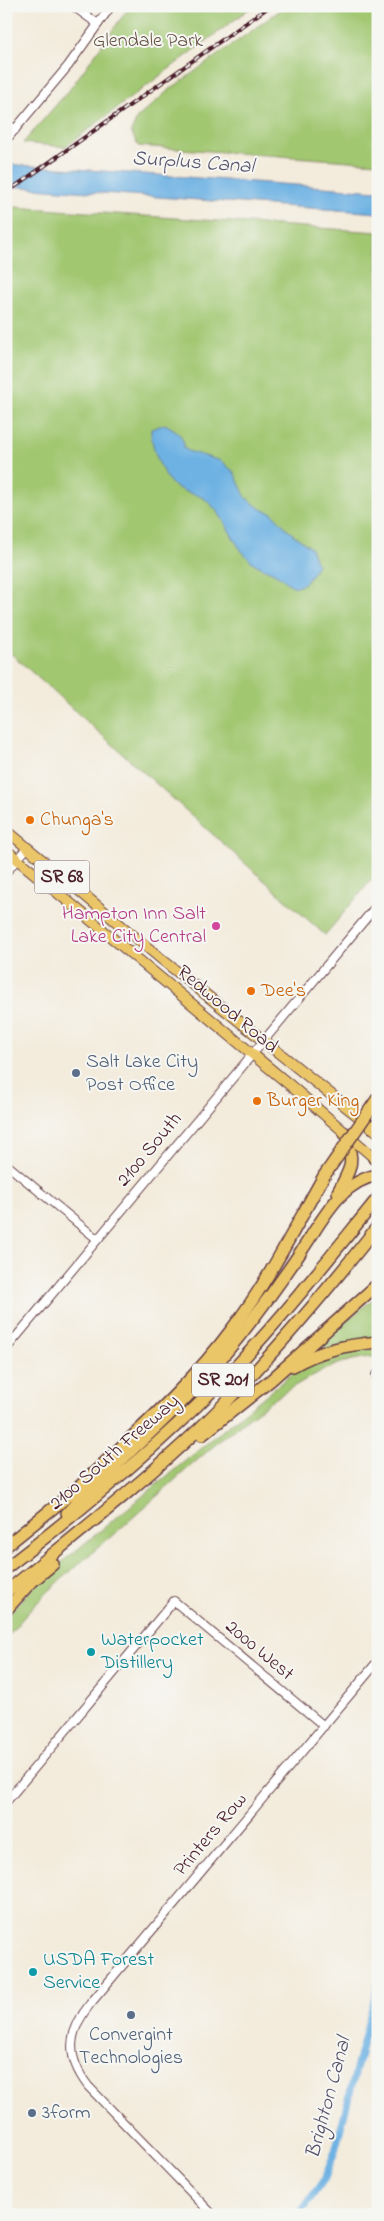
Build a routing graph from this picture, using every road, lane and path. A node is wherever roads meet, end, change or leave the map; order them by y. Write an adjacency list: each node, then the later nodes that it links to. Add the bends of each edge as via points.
1 (73, 6): 3 (street)
2 (111, 6): 3 (street)
3 (98, 24): 5 (street)
4 (6, 123): 5 (street)
5 (15, 130): 6 (street)
6 (6, 140)
7 (6, 830): 8 (main road, Redwood Road / SR 68)
8 (27, 848): 10 (street); 13 (main road, Redwood Road / SR 68)
9 (6, 850): 10 (main road, Redwood Road / SR 68)
10 (17, 859): 11 (street); 14 (main road, Redwood Road / SR 68)
11 (6, 872)
12 (378, 904): 13 (street, 2100 South)
13 (263, 1039): 14 (street, 2100 South); 16 (main road, Redwood Road / SR 68)
14 (252, 1053): 17 (main road, Redwood Road / SR 68); 24 (street, 2100 South)
15 (378, 1098): 31 (highway, bridge, via 324,1176 250,1304 212,1355)
16 (376, 1128)
17 (346, 1133): 18 (main road, Redwood Road / SR 68); 22 (highway, via 352,1163)
18 (376, 1160)
19 (6, 1164): 24 (street)
20 (378, 1175): 22 (highway, via 352,1184)
21 (378, 1198): 33 (highway, 2100 South Freeway / SR 201, via 272,1327 216,1388 159,1442)
22 (325, 1215): 29 (highway, via 257,1316)
23 (378, 1226): 30 (highway, 2100 South Freeway / SR 201, via 260,1366 201,1427)
24 (97, 1240): 27 (street, 2100 South)
25 (378, 1284): 28 (highway)
26 (378, 1342): 28 (highway, via 325,1351)
27 (6, 1349)
28 (271, 1380): 30 (highway)
29 (181, 1402): 31 (highway); 33 (highway)
30 (139, 1483): 32 (highway, 2100 South Freeway / SR 201)
31 (73, 1493): 34 (highway)
32 (91, 1523): 36 (highway, 2100 South Freeway / SR 201); 37 (highway)
33 (44, 1539): 35 (highway, 2100 South Freeway / SR 201)
34 (6, 1546)
35 (6, 1568)
36 (6, 1592)
37 (6, 1610)
38 (378, 1661): 39 (street, Printers Row)
39 (324, 1726): 40 (street, 2000 West, via 174,1601); 41 (street, Printers Row, via 84,2011 73,2033 73,2058 78,2073)
40 (6, 1802)
41 (213, 2215)

